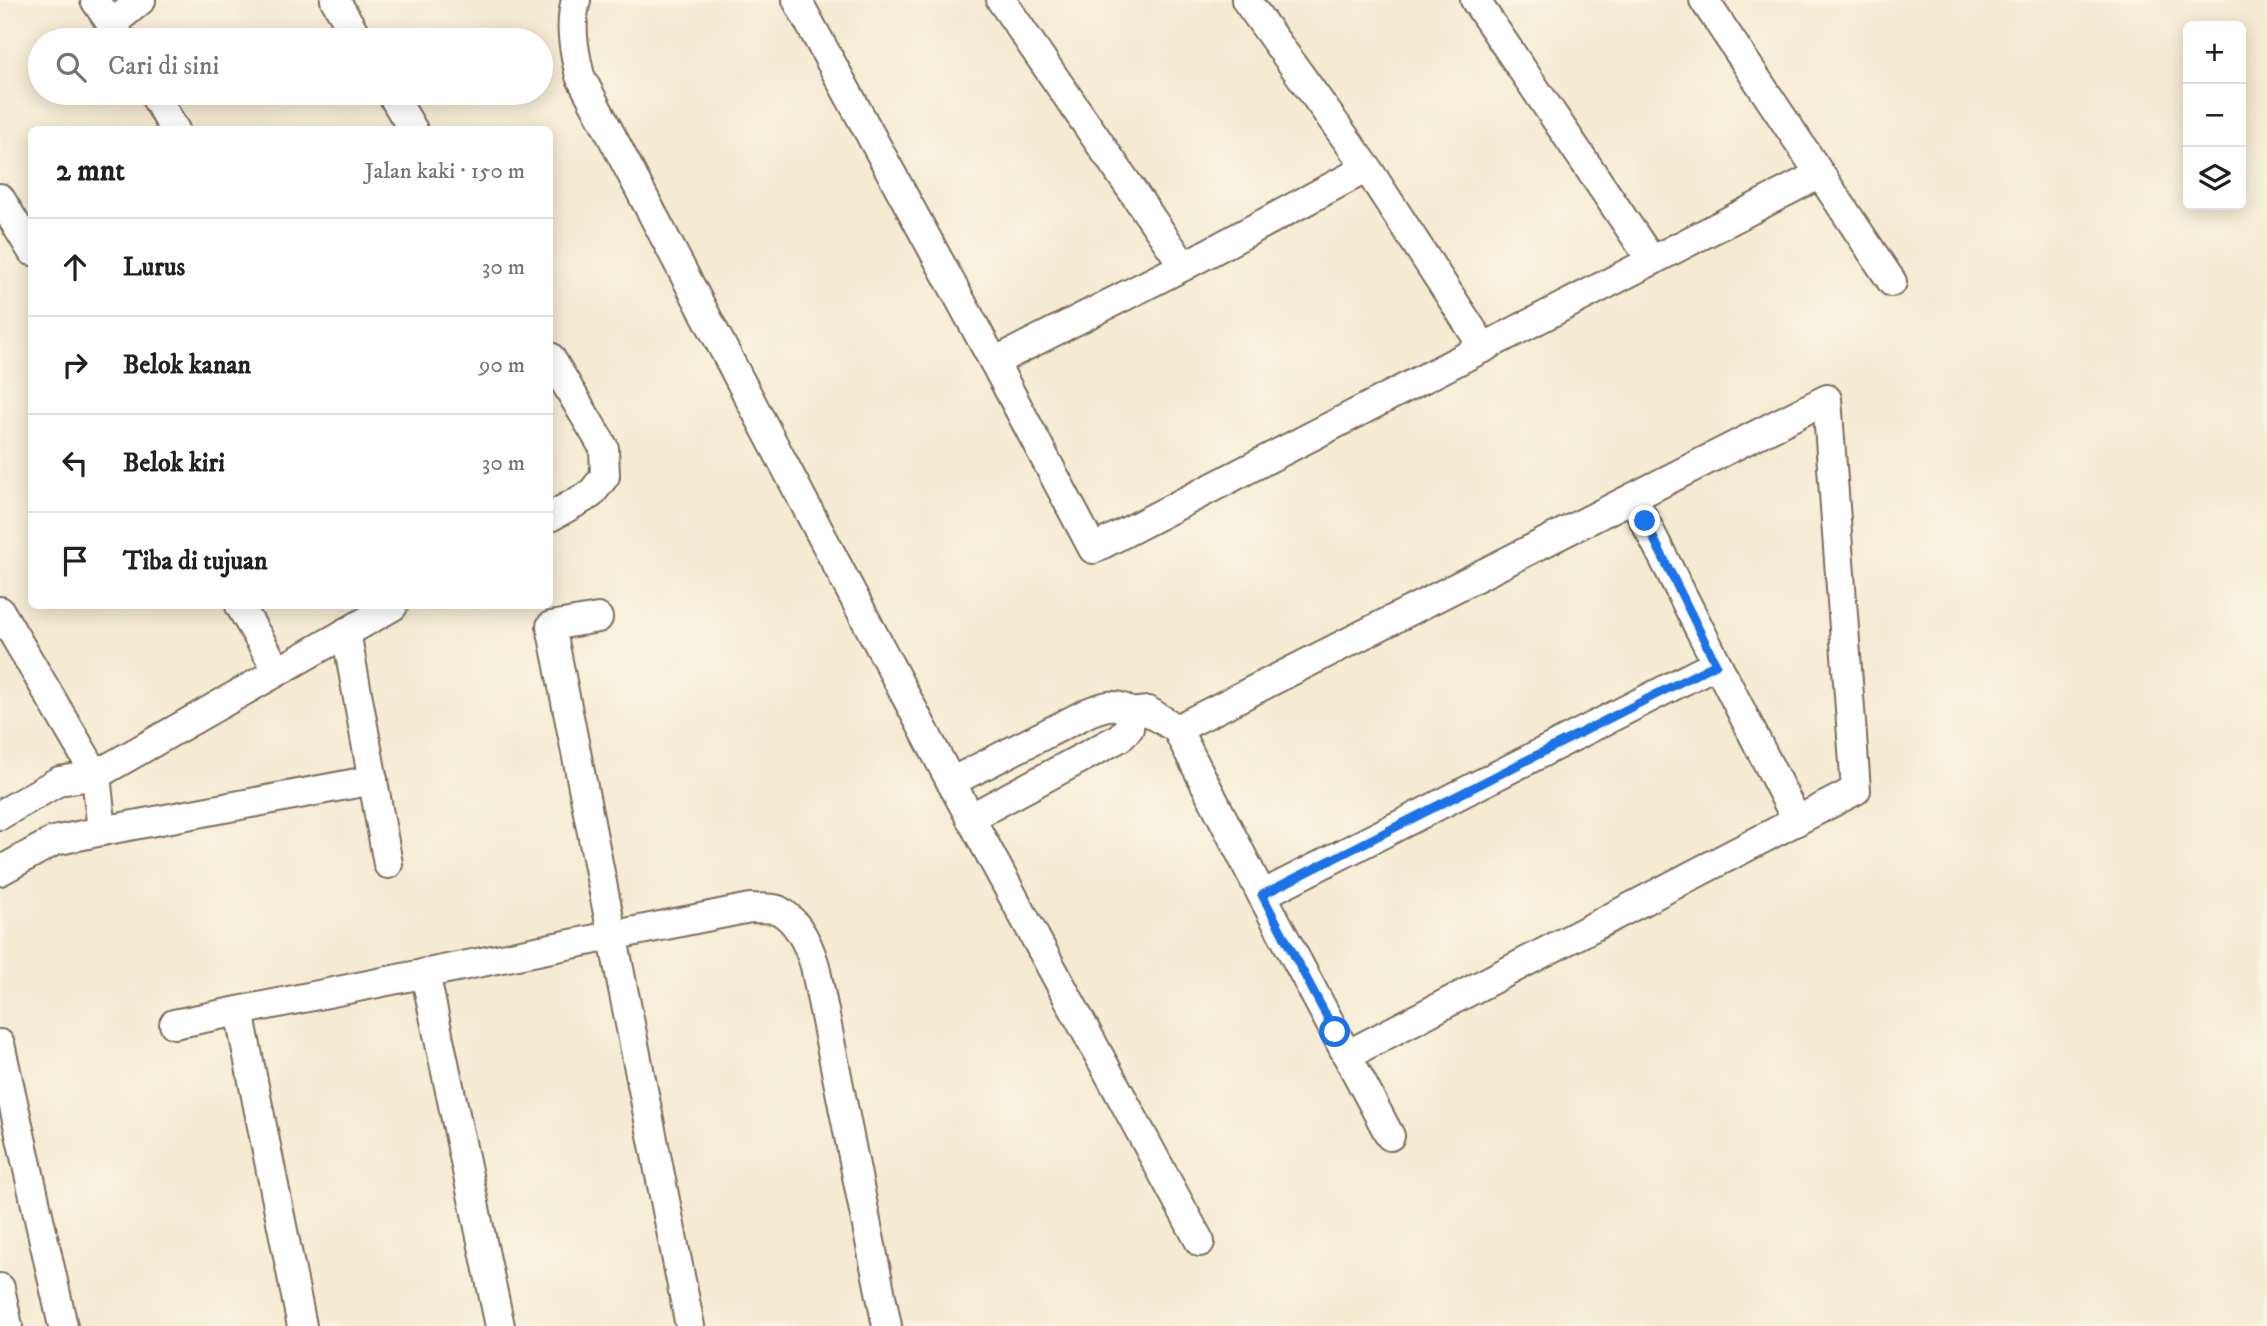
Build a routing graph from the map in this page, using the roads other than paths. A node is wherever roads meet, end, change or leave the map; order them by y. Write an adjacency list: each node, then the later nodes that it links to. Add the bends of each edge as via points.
1 (95, 0): 11 (street)
2 (141, 0): 12 (street)
3 (335, 0): 13 (street)
4 (576, 0): 41 (street, via 573,47 580,76)
5 (773, 0): 10 (street)
6 (1001, 0): 23 (street)
7 (1246, 0): 18 (street)
8 (1475, 0): 22 (street)
9 (1704, 0): 19 (street)
10 (801, 8): 27 (street)
11 (114, 28)
12 (120, 28)
13 (352, 28)
14 (160, 105): 16 (street)
15 (398, 105): 17 (street)
16 (173, 126)
17 (411, 126)
18 (1367, 168): 23 (street); 25 (street)
19 (1821, 174): 22 (street); 24 (street)
20 (0, 198): 21 (street)
21 (28, 244)
22 (1653, 261): 25 (street)
23 (1184, 266): 27 (street)
24 (1892, 282)
25 (1484, 348): 27 (street, via 1093,550)
26 (553, 362): 29 (street, via 604,447 605,476 591,494)
27 (994, 362)
28 (1633, 498): 35 (street); 38 (street); 44 (street, via 1827,399 1856,790)
29 (553, 515)
30 (242, 609): 36 (street)
31 (388, 609): 34 (street)
32 (0, 611): 39 (street)
33 (598, 618): 49 (street, via 551,626)
34 (346, 632): 36 (street); 40 (street)
35 (1716, 664): 44 (street); 48 (street)
36 (278, 671): 39 (street)
37 (1130, 713): 38 (street, via 1148,711); 41 (street, via 1109,705 1088,712); 43 (street, via 1129,727 1119,738)
38 (1177, 729): 48 (street)
39 (96, 775): 42 (street, via 59,781); 45 (street)
40 (373, 780): 45 (street); 46 (street)
41 (951, 782): 43 (street)
42 (0, 815)
43 (970, 818): 56 (street)
44 (1797, 821): 54 (street)
45 (102, 831): 47 (street, via 54,841)
46 (388, 864)
47 (0, 871)
48 (1262, 895): 54 (street)
49 (612, 936): 50 (street); 62 (street); 63 (street, via 750,908 776,909 801,933 815,966)
50 (425, 974): 51 (street); 61 (street)
51 (239, 1011): 52 (street); 60 (street)
52 (174, 1024)
53 (0, 1044): 59 (street)
54 (1347, 1055): 55 (street)
55 (1390, 1136)
56 (1200, 1242)
57 (0, 1288): 58 (street)
58 (8, 1326)
59 (63, 1326)
60 (302, 1326)
61 (500, 1326)
62 (690, 1326)
63 (887, 1326)

